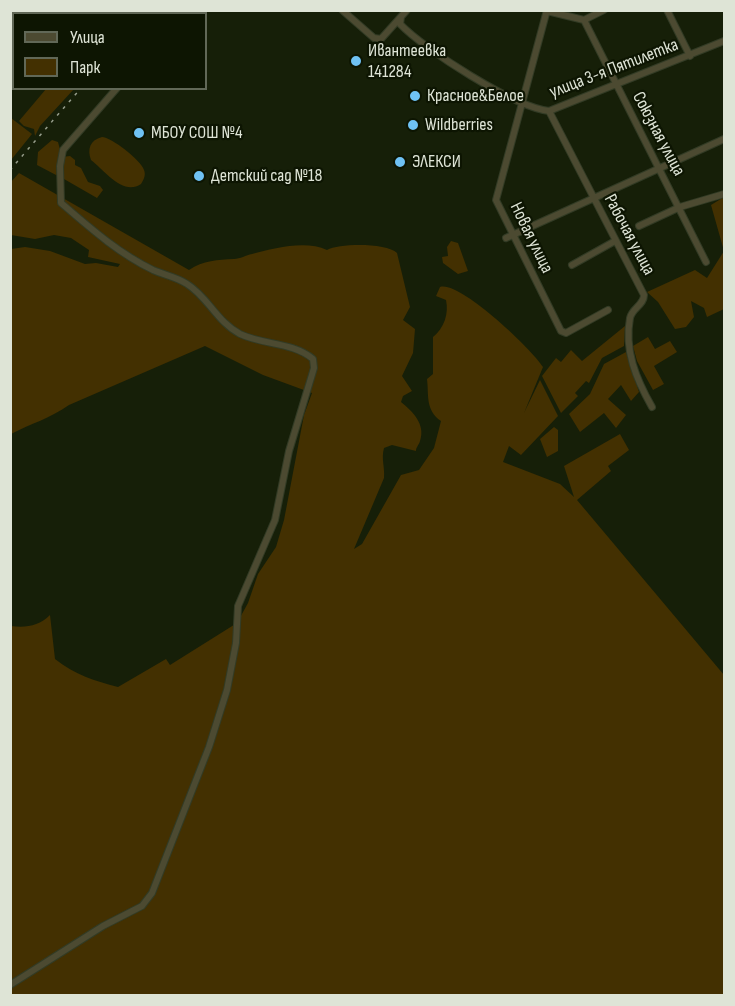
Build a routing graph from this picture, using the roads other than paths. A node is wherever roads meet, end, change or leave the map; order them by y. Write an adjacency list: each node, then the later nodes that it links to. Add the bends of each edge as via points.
1 (342, 10): 6 (street, via 374,38 381,39)
2 (407, 10): 6 (street)
3 (604, 10): 7 (street)
4 (667, 10): 9 (street)
5 (547, 11): 7 (street); 12 (street, Новая улица)
6 (401, 17): 12 (street, улица 3-я Пятилетка, via 400,24 421,44)
7 (584, 20): 10 (street, Союзная улица)
8 (724, 41): 9 (street, улица 3-я Пятилетка)
9 (690, 56): 10 (street, улица 3-я Пятилетка)
10 (616, 85): 13 (street, улица 3-я Пятилетка); 15 (street, Союзная улица)
11 (115, 90): 26 (street, via 60,159 61,203 101,239 153,270 188,284 224,324 257,340 306,354 313,359 314,368 289,451 275,520 238,606 227,690 152,893 142,906 102,926)
12 (521, 104): 13 (street, улица 3-я Пятилетка); 20 (street, Новая улица, via 496,197)
13 (549, 111): 17 (street, Рабочая улица)
14 (724, 139): 15 (street)
15 (658, 168): 17 (street); 18 (street, Союзная улица)
16 (724, 194): 18 (street)
17 (592, 197): 20 (street); 21 (street, Рабочая улица)
18 (680, 207): 19 (street); 22 (street, Союзная улица)
19 (639, 226)
20 (509, 237): 24 (street, Новая улица, via 561,331 566,333)
21 (615, 241): 23 (street); 25 (street, Рабочая улица, via 644,295 631,315 627,348)
22 (706, 262)
23 (572, 265)
24 (608, 310)
25 (652, 407)
26 (10, 986)

